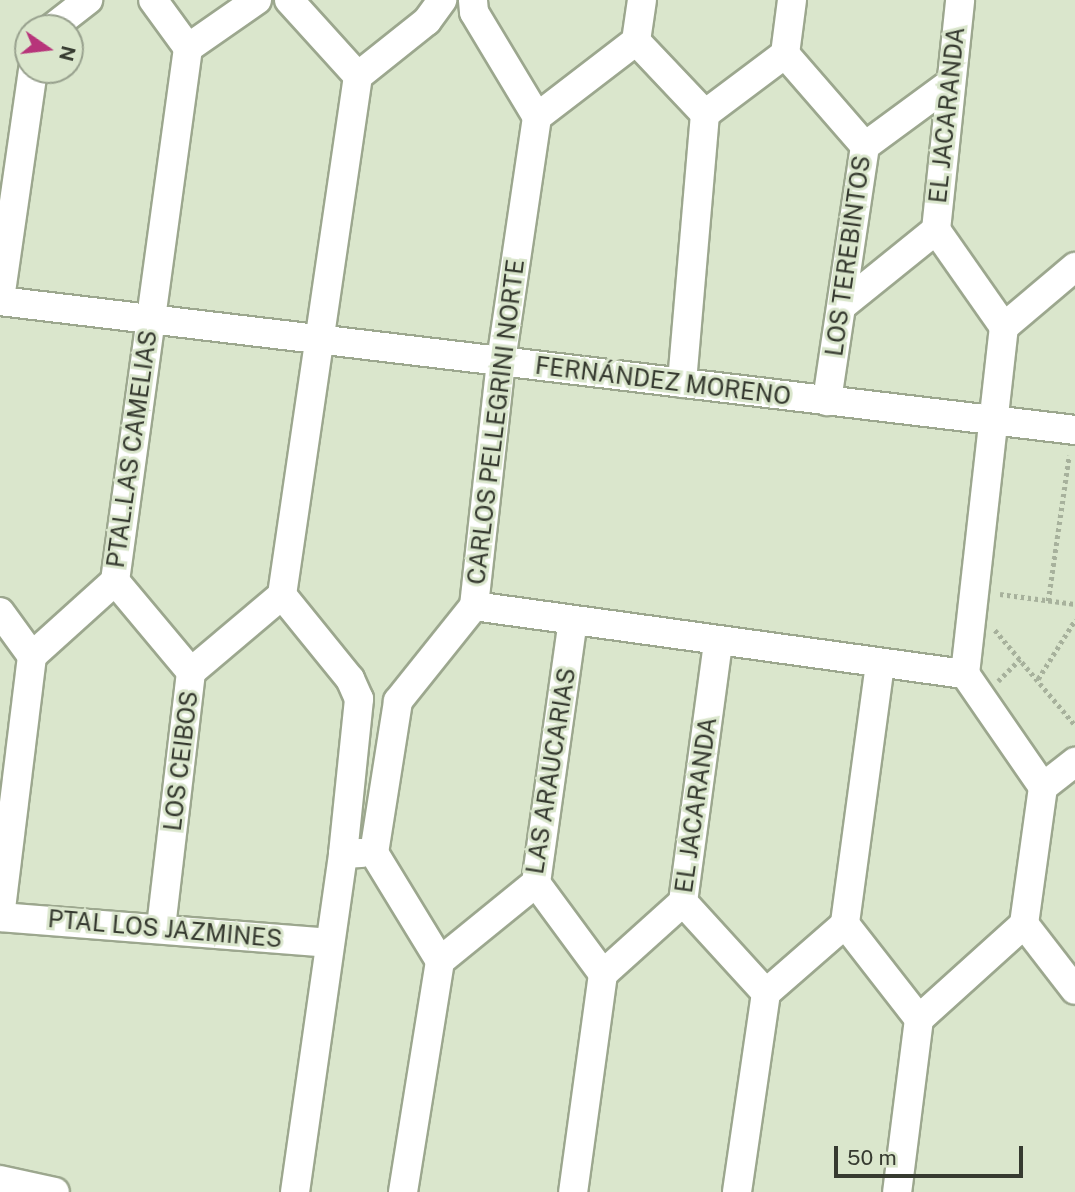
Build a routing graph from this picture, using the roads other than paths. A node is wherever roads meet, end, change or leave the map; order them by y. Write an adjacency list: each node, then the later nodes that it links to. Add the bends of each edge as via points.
1 (88, 0): 10 (street)
2 (153, 0): 12 (street)
3 (257, 0): 12 (street)
4 (289, 0): 14 (street)
5 (642, 0): 11 (street)
6 (792, 0): 13 (street)
7 (960, 0): 16 (street, EL JACARANDA)
8 (473, 1): 9 (street); 18 (street)
9 (437, 8): 14 (street)
10 (70, 14)
11 (636, 41): 17 (street); 18 (street)
12 (188, 48): 24 (street, PTAL.LAS CAMELIAS)
13 (785, 54): 17 (street); 19 (street, LOS TEREBINTOS)
14 (358, 76): 26 (street)
15 (31, 84): 22 (street)
16 (948, 85): 19 (street); 20 (street, EL JACARANDA)
17 (705, 114): 28 (street)
18 (537, 117): 27 (street, CARLOS PELLEGRINI NORTE)
19 (864, 146): 23 (street, LOS TEREBINTOS)
20 (936, 230): 23 (street); 25 (street)
21 (1075, 267): 25 (street)
22 (0, 300): 24 (street, FERNÁNDEZ MORENO)
23 (844, 305): 29 (street, LOS TEREBINTOS)
24 (149, 320): 26 (street, FERNÁNDEZ MORENO); 32 (street, PTAL.LAS CAMELIAS)
25 (1004, 327): 30 (street)
26 (317, 340): 27 (street, FERNÁNDEZ MORENO); 33 (street)
27 (501, 361): 28 (street, FERNÁNDEZ MORENO); 34 (street, CARLOS PELLEGRINI NORTE)
28 (682, 383): 29 (street, FERNÁNDEZ MORENO)
29 (827, 401): 30 (street, FERNÁNDEZ MORENO)
30 (992, 419): 31 (street, FERNÁNDEZ MORENO); 41 (street)
31 (1072, 442)
32 (115, 581): 38 (street, PTAL.LAS CAMELIAS); 40 (street, LOS CEIBOS)
33 (282, 595): 40 (street); 42 (street, via 350,679)
34 (474, 607): 36 (street); 43 (street, CARLOS PELLEGRINI NORTE)
35 (0, 612): 38 (street)
36 (573, 621): 37 (street); 48 (street, LAS ARAUCARIAS)
37 (718, 642): 39 (street); 49 (street, EL JACARANDA)
38 (32, 656): 50 (street)
39 (880, 664): 41 (street); 51 (street)
40 (191, 672): 53 (street, LOS CEIBOS)
41 (965, 674): 45 (street)
42 (359, 699): 43 (street); 47 (street)
43 (398, 701): 46 (street, CARLOS PELLEGRINI NORTE)
44 (1075, 762): 45 (street)
45 (1043, 787): 52 (street)
46 (374, 853): 47 (street); 55 (street)
47 (343, 854): 54 (street)
48 (536, 883): 55 (street, LAS ARAUCARIAS); 56 (street)
49 (683, 902): 56 (street, EL JACARANDA); 58 (street)
50 (0, 917): 53 (street, PTAL LOS JAZMINES)
51 (845, 924): 58 (street); 59 (street)
52 (1024, 925): 57 (street); 59 (street)
53 (162, 927): 54 (street, PTAL LOS JAZMINES)
54 (330, 943): 62 (street)
55 (440, 961): 63 (street)
56 (603, 974): 64 (street)
57 (1075, 990)
58 (766, 993): 65 (street)
59 (919, 1019): 66 (street)
60 (0, 1180): 61 (street)
61 (55, 1192)
62 (295, 1192)
63 (403, 1192)
64 (573, 1192)
65 (737, 1192)
66 (897, 1192)

